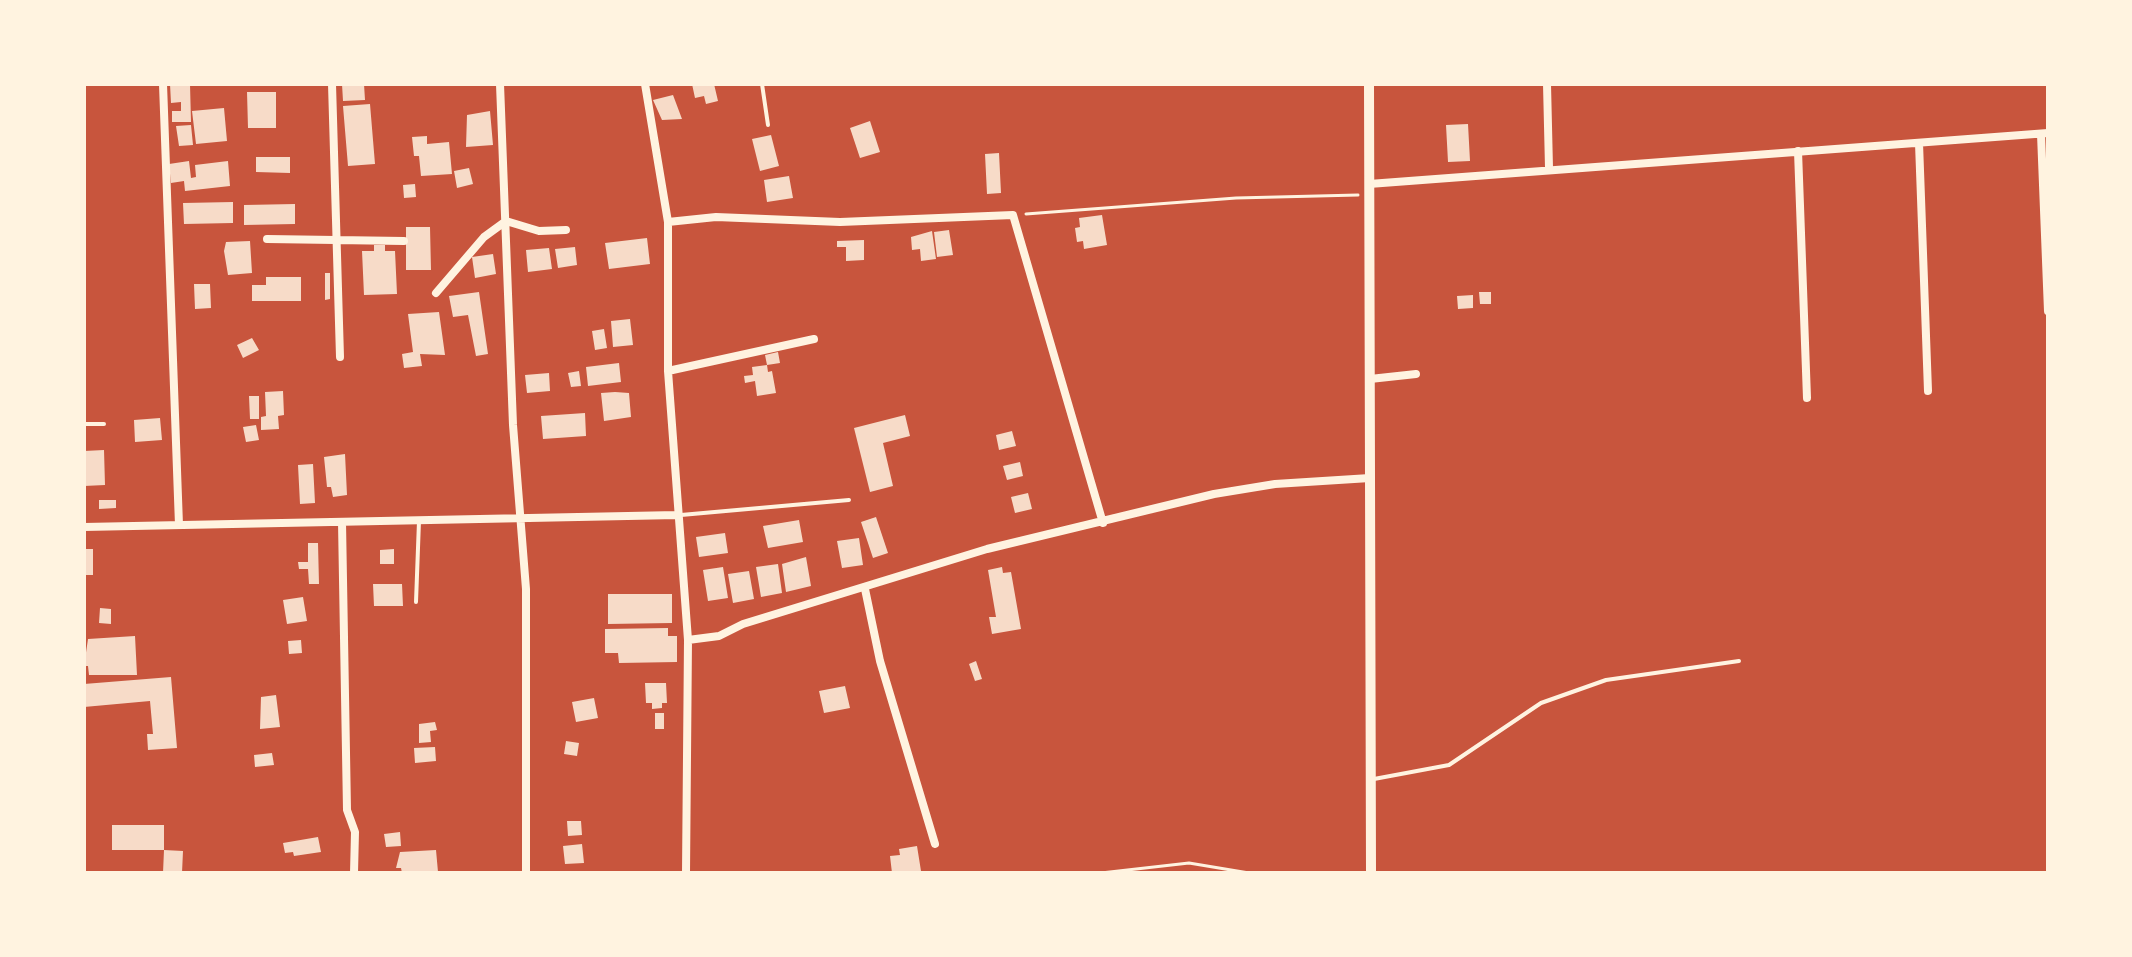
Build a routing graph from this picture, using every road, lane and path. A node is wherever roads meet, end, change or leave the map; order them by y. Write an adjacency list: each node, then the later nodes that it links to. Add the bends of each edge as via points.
1 (163, 84): 39 (street)
2 (332, 84): 19 (street)
3 (500, 84): 15 (street)
4 (645, 84): 16 (street)
5 (762, 84): 8 (lane)
6 (1369, 84): 13 (street)
7 (1547, 84): 12 (street)
8 (768, 125)
9 (2044, 134): 10 (street); 22 (street)
10 (1919, 143): 11 (street); 28 (street)
11 (1798, 151): 12 (street); 29 (street)
12 (1549, 168): 13 (street)
13 (1369, 190): 14 (path); 27 (street)
14 (1013, 215): 16 (street, via 840,222 716,217); 38 (street)
15 (506, 221): 17 (street, via 539,231); 21 (street, via 484,237); 35 (street)
16 (668, 222): 25 (street)
17 (566, 230)
18 (267, 239): 19 (street)
19 (336, 241): 20 (street); 24 (street)
20 (404, 241)
21 (436, 293)
22 (2048, 311)
23 (814, 339): 25 (street)
24 (340, 357)
25 (668, 371): 34 (street)
26 (1416, 374): 27 (street)
27 (1370, 379): 32 (street)
28 (1928, 391)
29 (1807, 398)
30 (84, 424): 31 (lane)
31 (104, 424)
32 (1370, 478): 38 (street, via 1245,487); 45 (street)
33 (849, 500): 34 (lane)
34 (677, 515): 35 (street); 43 (street)
35 (520, 518): 36 (street); 48 (street, via 526,589)
36 (419, 520): 37 (street); 42 (lane)
37 (342, 522): 39 (street); 47 (street, via 347,810 355,832)
38 (1103, 523): 41 (street, via 987,549)
39 (179, 525): 40 (street)
40 (84, 527)
41 (865, 589): 43 (street, via 743,624 719,636); 46 (street, via 880,661)
42 (416, 602)
43 (688, 640): 49 (street)
44 (1739, 661): 45 (lane, via 1606,680 1541,703 1449,765)
45 (1371, 780): 52 (street)
46 (935, 844)
47 (354, 873)
48 (526, 873)
49 (686, 873)
50 (1101, 873): 51 (path, via 1189,863)
51 (1249, 873)
52 (1371, 873)

